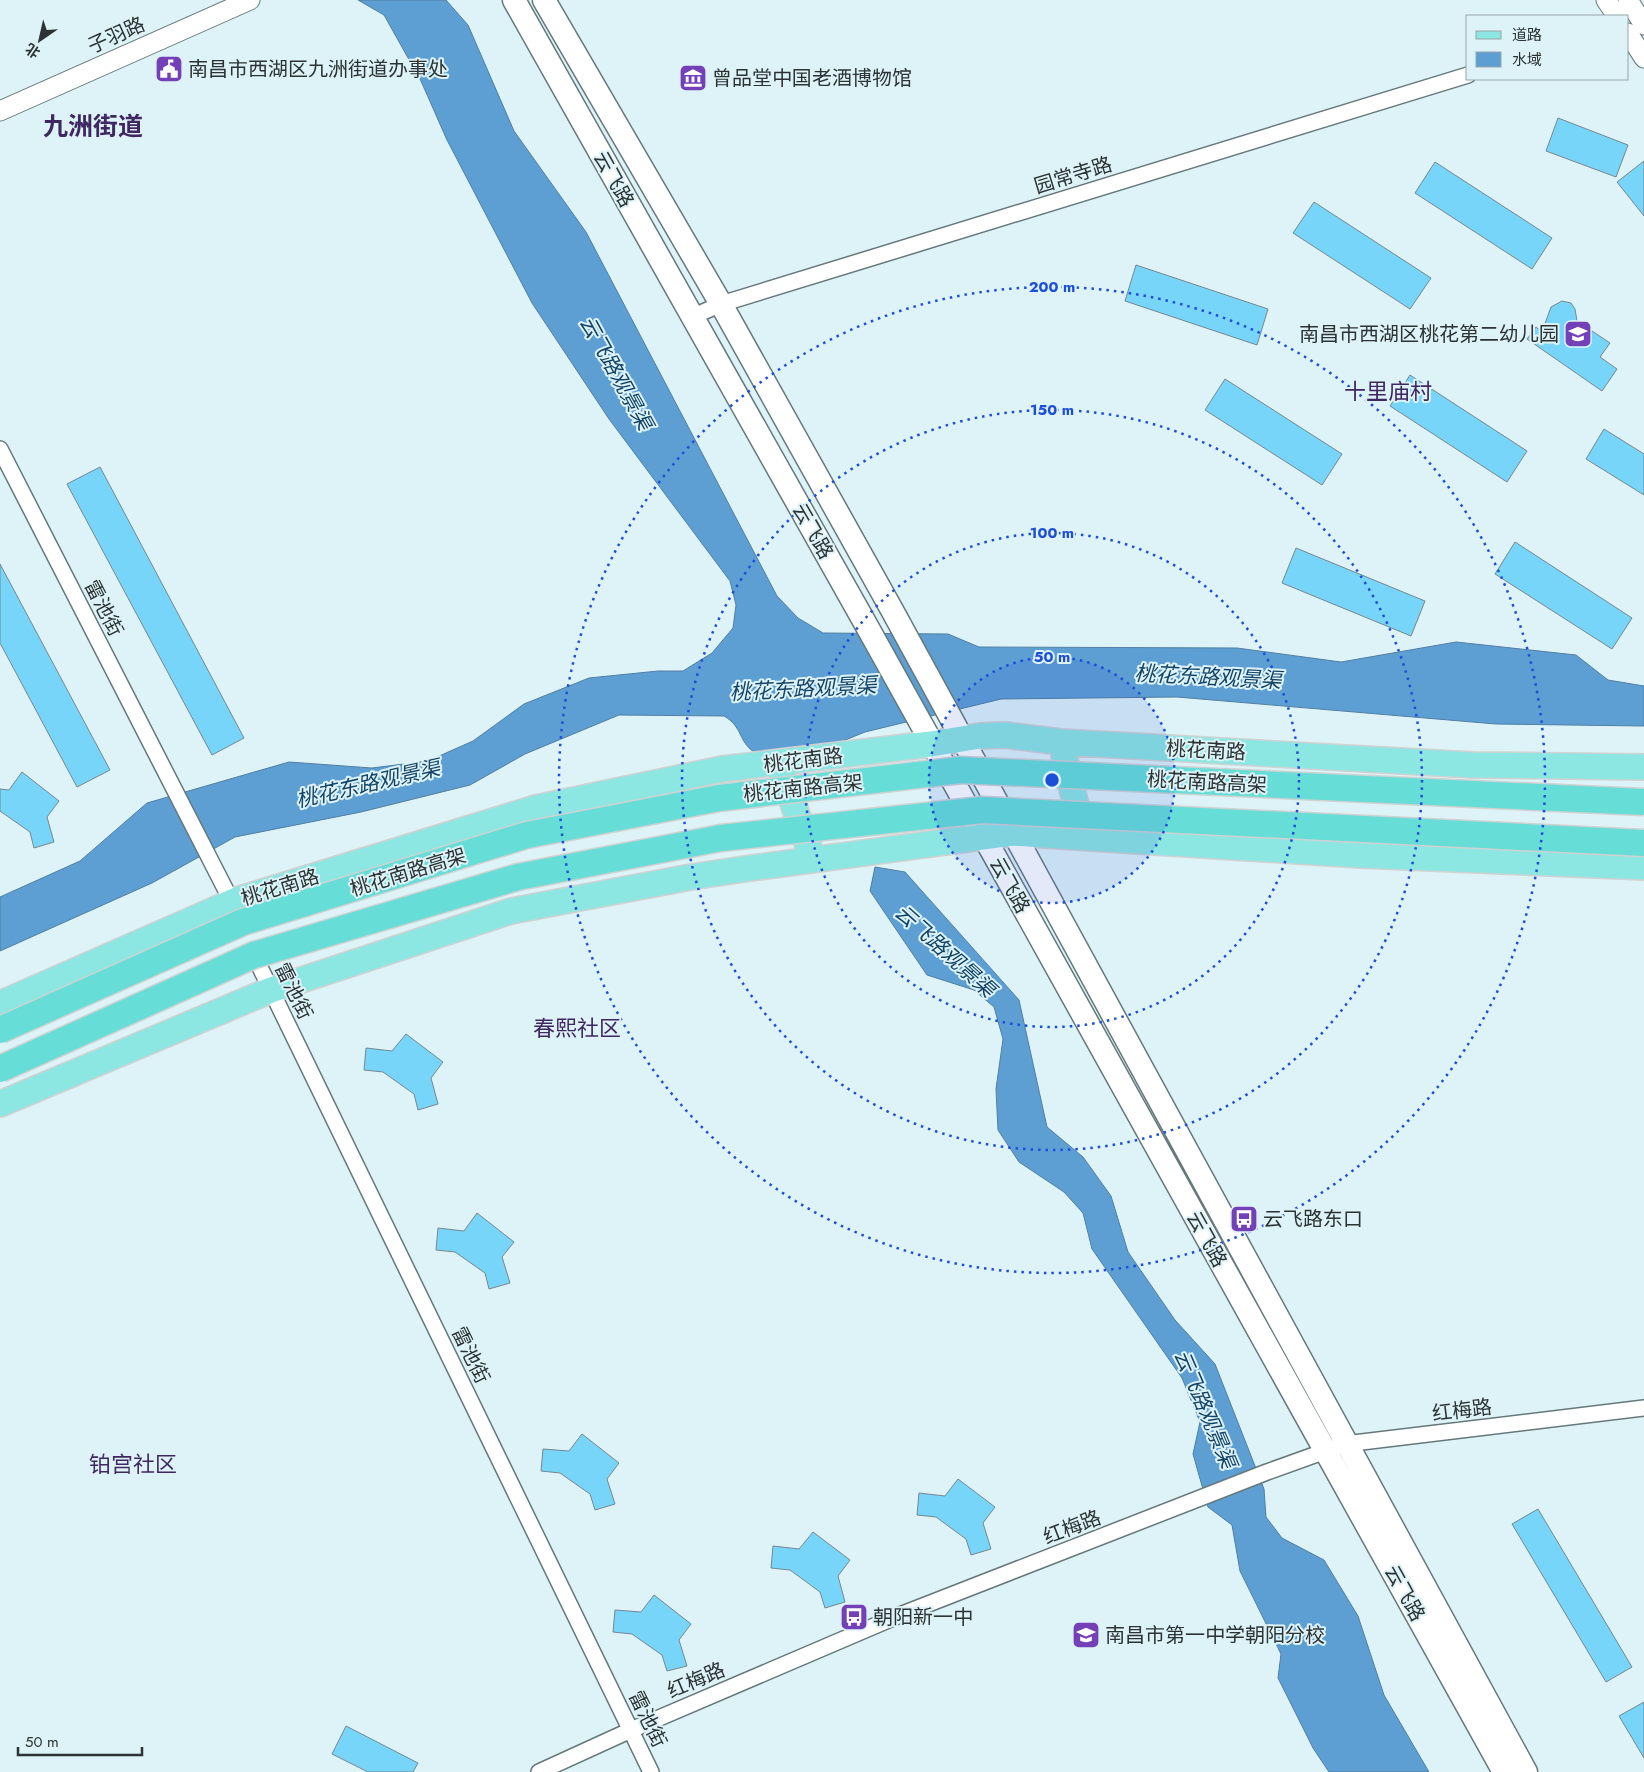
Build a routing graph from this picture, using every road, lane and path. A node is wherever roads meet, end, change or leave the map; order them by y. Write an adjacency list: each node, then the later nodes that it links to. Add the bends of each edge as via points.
1 (250, 0): 10 (street, 子羽路)
2 (514, 0): 12 (main road, 云飞路)
3 (544, 0): 11 (main road, 云飞路)
4 (1606, 0): 6 (street)
5 (1628, 0): 7 (street)
6 (1616, 15)
7 (1637, 25): 8 (street)
8 (1644, 58)
9 (1466, 75): 11 (street, 园常寺路)
10 (0, 111)
11 (721, 304): 12 (street, 园常寺路); 14 (main road, 云飞路)
12 (692, 317): 15 (main road, 云飞路)
13 (0, 449): 26 (street, 雷池街)
14 (957, 733): 15 (main road, 桃花南路); 16 (main road, 桃花南路, via 1005,734); 20 (main road, 云飞路)
15 (927, 738): 17 (main road, 桃花南路); 21 (main road, 云飞路)
16 (1061, 742): 18 (main road, 桃花南路, via 1472,765); 22 (main road)
17 (778, 763): 24 (main road); 26 (main road, 桃花南路, via 722,769 536,808)
18 (1644, 767)
19 (1644, 802): 26 (highway, 桃花南路高架, bridge, via 961,770 719,798 527,836)
20 (1012, 833): 21 (main road); 22 (main road); 34 (main road, 云飞路)
21 (982, 836): 24 (main road); 34 (main road, 云飞路)
22 (1084, 838): 25 (main road, via 1360,855)
23 (1644, 842): 27 (highway, 桃花南路高架, bridge, via 982,810 721,838 518,877)
24 (813, 860): 28 (main road, via 691,877 511,910)
25 (1644, 867)
26 (237, 912): 29 (main road, 桃花南路); 30 (highway, 桃花南路高架, bridge)
27 (254, 955): 28 (street, 雷池街); 31 (highway, 桃花南路高架, bridge)
28 (271, 990): 32 (main road); 35 (street, 雷池街)
29 (0, 1004)
30 (0, 1030)
31 (0, 1069)
32 (0, 1104)
33 (1644, 1408): 34 (street, 红梅路)
34 (1336, 1448): 35 (street, 红梅路, via 900,1615); 38 (main road, 云飞路); 39 (main road, 云飞路)
35 (631, 1730): 36 (street, 红梅路); 37 (street, 雷池街)
36 (539, 1772)
37 (651, 1772)
38 (1504, 1772)
39 (1526, 1772)

